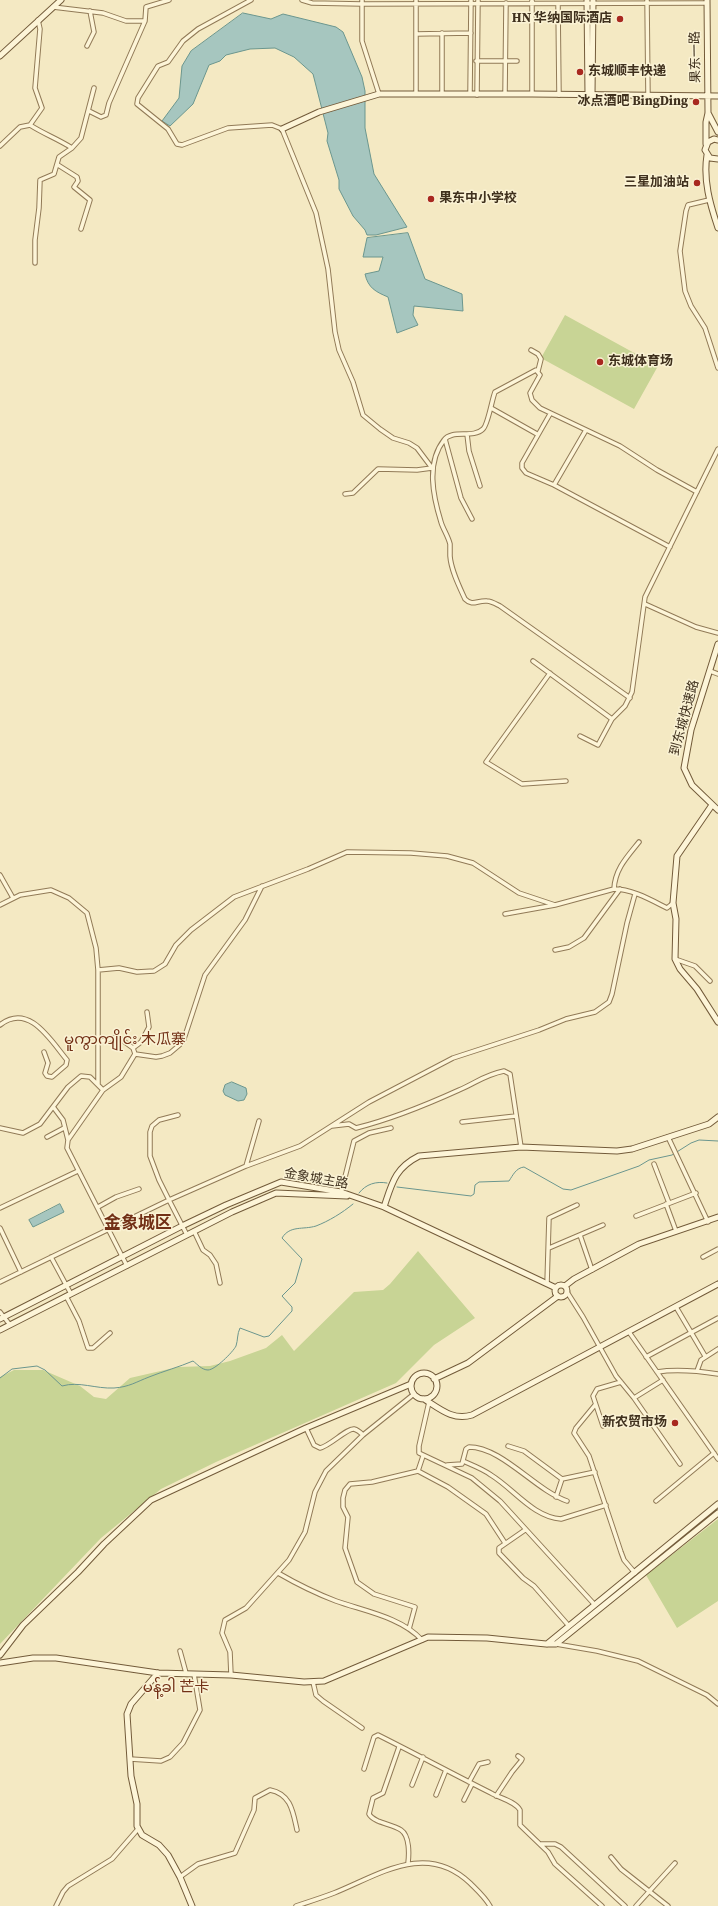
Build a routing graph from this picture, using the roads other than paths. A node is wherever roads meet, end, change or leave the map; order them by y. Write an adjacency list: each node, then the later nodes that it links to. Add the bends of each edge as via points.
1 (61, 0): 15 (main road)
2 (169, 0): 18 (street, via 146,7)
3 (251, 0): 46 (street, via 198,29 183,41 168,62 158,66 138,98 137,104 163,124 177,144 182,145 228,128 272,125)
4 (302, 0): 5 (street, via 312,3)
5 (362, 2): 6 (street); 31 (street, via 362,41)
6 (416, 2): 7 (street); 23 (street)
7 (471, 2): 8 (street); 19 (street)
8 (478, 2): 13 (street); 20 (street)
9 (532, 2): 13 (street); 14 (street); 36 (street)
10 (590, 2): 11 (street); 14 (street); 39 (main road)
11 (647, 2): 12 (street); 40 (street)
12 (707, 2): 41 (main road, 果东一路)
13 (506, 3): 28 (street)
14 (558, 4): 37 (street)
15 (52, 6): 16 (street); 17 (main road)
16 (90, 11): 18 (street, via 126,21); 24 (street, via 94,32)
17 (38, 20): 25 (main road); 45 (street, via 40,29 35,88 42,108)
18 (145, 21): 43 (street, via 106,115 101,117)
19 (471, 28): 20 (street); 22 (street)
20 (478, 28): 27 (street)
21 (442, 33): 22 (street); 23 (street); 33 (street)
22 (471, 33): 26 (street)
23 (416, 34): 32 (street)
24 (87, 46)
25 (0, 56)
26 (471, 61): 27 (street); 34 (street)
27 (477, 61): 28 (street); 38 (street)
28 (506, 61): 29 (street); 35 (street)
29 (517, 61)
30 (94, 88): 43 (street)
31 (379, 94): 32 (main road); 46 (main road, via 319,112)
32 (416, 94): 33 (main road)
33 (442, 94): 34 (main road)
34 (470, 94): 38 (main road)
35 (505, 94): 36 (main road); 38 (main road)
36 (532, 94): 37 (main road)
37 (558, 94): 39 (main road)
38 (477, 95)
39 (590, 95): 40 (main road)
40 (648, 95): 41 (main road)
41 (708, 96): 42 (main road); 44 (main road, 果东一路)
42 (718, 96)
43 (89, 112): 51 (street, via 81,138)
44 (708, 113): 47 (main road); 49 (main road, 果东一路)
45 (30, 125): 50 (street, via 20,127); 51 (street)
46 (282, 129): 69 (street, via 316,212 328,269 339,350 353,382 363,415 386,434 417,448)
47 (718, 132)
48 (718, 140): 49 (main road, via 711,140)
49 (706, 144): 52 (main road, 果东一路)
50 (0, 146)
51 (72, 148): 54 (street, via 59,157)
52 (707, 155): 53 (main road); 55 (main road, via 704,169)
53 (718, 159)
54 (58, 165): 57 (street, via 77,177 78,181 74,188 90,200); 58 (street, via 54,174 40,180)
55 (709, 200): 56 (main road); 60 (street, via 688,205 680,251 685,291 705,328)
56 (718, 228)
57 (81, 229)
58 (35, 263)
59 (531, 350): 61 (street, via 541,359)
60 (718, 368)
61 (538, 371): 62 (street, via 534,370 495,392); 63 (street, via 540,375 530,393 532,400)
62 (491, 408): 65 (street, via 483,429); 66 (street)
63 (550, 414): 64 (street); 66 (street)
64 (586, 430): 70 (street); 72 (street, via 620,446)
65 (467, 434): 67 (street, via 450,435); 71 (street, via 469,451)
66 (537, 434): 70 (street, via 522,463 522,468)
67 (445, 439): 69 (street); 74 (street, via 461,498)
68 (718, 449): 72 (street)
69 (432, 468): 73 (street, via 378,469 353,493); 83 (street, via 436,502 450,545 450,557 465,599 474,604 486,601 500,606)
70 (554, 485): 75 (street)
71 (480, 486)
72 (697, 492): 75 (street)
73 (344, 494)
74 (472, 519)
75 (670, 547): 76 (street, via 649,589)
76 (645, 604): 77 (street); 83 (street)
77 (718, 633)
78 (718, 644): 80 (main road, 到东城快速路)
79 (533, 661): 81 (street)
80 (710, 671): 82 (street); 87 (main road, 到东城快速路, via 691,730 684,763 688,778)
81 (550, 673): 84 (street); 86 (street, via 486,762 522,784)
82 (718, 674)
83 (630, 698): 84 (street)
84 (612, 719): 85 (street, via 598,745)
85 (580, 736)
86 (566, 781)
87 (701, 794): 88 (main road, 到东城快速路); 89 (main road, 到东城快速路)
88 (712, 804): 90 (main road, 到东城快速路); 98 (main road, via 677,856)
89 (718, 805)
90 (718, 810)
91 (639, 842): 94 (street, via 623,861 615,878)
92 (0, 875): 97 (street)
93 (262, 886): 100 (street, via 308,870 347,852 411,853 447,856 473,863 519,893); 104 (street, via 234,897 212,912 176,945 165,964 154,971 137,972 119,968); 112 (street, via 245,920 205,976 183,1042 162,1056)
94 (614, 889): 95 (street); 100 (street)
95 (620, 889): 96 (street); 102 (street, via 584,938 569,947)
96 (635, 894): 98 (street, via 667,908); 121 (street, via 612,994 609,1002 602,1008 453,1058 376,1098)
97 (13, 898): 99 (street); 104 (street, via 51,890 78,904 87,913 96,948)
98 (673, 903): 103 (main road, via 676,920)
99 (0, 905)
100 (555, 906): 101 (street)
101 (505, 914)
102 (555, 950)
103 (675, 959): 105 (street, via 695,966); 107 (main road)
104 (98, 970): 109 (street)
105 (710, 981)
106 (147, 1012): 110 (street, via 149,1027 141,1042)
107 (718, 1022)
108 (0, 1024): 111 (street, via 20,1018 35,1022 67,1060 66,1065 52,1077 45,1073 48,1063)
109 (98, 1042): 110 (street, via 118,1037); 113 (street)
110 (133, 1048): 112 (street)
111 (44, 1052)
112 (135, 1054): 114 (street, via 121,1077)
113 (98, 1085): 114 (street); 115 (street, via 90,1077 81,1076 68,1087)
114 (103, 1090): 127 (street)
115 (54, 1108): 122 (street, via 40,1124 28,1131 22,1133); 123 (street, via 63,1120)
116 (178, 1115): 136 (street, via 159,1120 150,1132 150,1156)
117 (516, 1116): 120 (street); 121 (street, via 510,1074 504,1071 487,1075 462,1089 405,1112 356,1128 349,1124); 128 (street)
118 (718, 1117): 126 (main road, via 709,1124)
119 (259, 1121): 130 (street)
120 (462, 1122)
121 (330, 1127): 130 (street, via 300,1146)
122 (0, 1128)
123 (64, 1128): 125 (street); 127 (street)
124 (391, 1128): 134 (street, via 369,1133 354,1141)
125 (47, 1137)
126 (668, 1137): 128 (main road, via 632,1149); 133 (street)
127 (68, 1140): 131 (street, via 67,1148)
128 (521, 1147): 141 (main road, via 419,1156 410,1161 392,1180)
129 (654, 1164): 137 (street)
130 (246, 1166): 136 (street)
131 (78, 1171): 139 (street); 142 (street)
132 (139, 1189): 139 (street)
133 (696, 1193): 137 (street); 145 (street)
134 (341, 1194): 135 (main road, 金象城主路, via 281,1182); 140 (main road, 金象城主路, via 276,1194); 141 (main road, 金象城主路)
135 (239, 1199): 140 (main road); 147 (main road, 金象城主路)
136 (169, 1200): 147 (street); 149 (street)
137 (668, 1203): 143 (street); 151 (street)
138 (577, 1205): 154 (street, via 550,1218)
139 (98, 1207): 149 (street)
140 (244, 1207): 150 (main road, 金象城主路)
141 (384, 1207): 164 (main road, 金象城主路)
142 (0, 1208)
143 (636, 1216)
144 (718, 1217): 145 (main road)
145 (708, 1222): 151 (main road)
146 (603, 1225): 153 (street)
147 (182, 1226): 152 (street); 157 (main road, 金象城主路)
148 (0, 1228): 161 (street)
149 (108, 1230): 156 (street); 157 (street)
150 (194, 1231): 152 (main road, 金象城主路); 163 (street, via 203,1250 216,1264)
151 (676, 1231): 160 (main road, via 639,1244)
152 (187, 1235): 159 (main road, 金象城主路)
153 (580, 1235): 154 (street); 160 (street)
154 (549, 1248): 164 (street)
155 (718, 1249): 158 (street)
156 (51, 1257): 161 (street); 166 (street)
157 (123, 1257): 159 (street); 166 (main road, 金象城主路)
158 (703, 1257)
159 (128, 1266): 170 (main road, 金象城主路)
160 (592, 1270): 167 (main road)
161 (21, 1272): 162 (street)
162 (0, 1282)
163 (220, 1283)
164 (547, 1284): 168 (main road, 金象城主路)
165 (718, 1284): 172 (main road)
166 (66, 1286): 170 (street); 174 (main road, 金象城主路)
167 (565, 1286): 168 (main road, via 560,1285); 169 (main road)
168 (556, 1288): 171 (main road)
169 (567, 1292): 171 (main road, via 563,1297); 181 (street)
170 (68, 1295): 176 (main road, 金象城主路); 179 (street, via 88,1348 93,1348)
171 (558, 1296): 188 (main road, via 468,1363)
172 (676, 1307): 178 (main road); 180 (street)
173 (0, 1312): 174 (street)
174 (2, 1318): 176 (street)
175 (718, 1318): 180 (street)
176 (10, 1325): 177 (main road, 金象城主路)
177 (0, 1330)
178 (629, 1332): 181 (main road); 184 (street)
179 (110, 1333)
180 (691, 1333): 183 (street); 184 (street)
181 (600, 1348): 190 (street); 194 (main road, via 472,1415 451,1416)
182 (718, 1349): 183 (street)
183 (705, 1356): 185 (street)
184 (646, 1357): 186 (street)
185 (697, 1371): 186 (street); 187 (street)
186 (657, 1372): 189 (street)
187 (718, 1374)
188 (434, 1380): 191 (main road, via 430,1375 422,1374 415,1377); 194 (main road, via 436,1391)
189 (663, 1380): 193 (street); 200 (street)
190 (621, 1382): 193 (street); 195 (street, via 596,1390 593,1398)
191 (411, 1384): 192 (main road); 197 (main road)
192 (414, 1394): 194 (main road); 198 (street)
193 (634, 1398): 204 (street)
194 (427, 1400): 201 (street, via 418,1446 419,1453)
195 (596, 1405): 196 (street); 207 (street, via 574,1431)
196 (603, 1426)
197 (306, 1428): 198 (street, via 314,1445 320,1448 336,1441 349,1430 357,1430); 231 (main road, via 151,1500 23,1625)
198 (363, 1435): 222 (street, via 326,1471 315,1492 301,1541)
199 (508, 1446): 208 (street, via 524,1451)
200 (714, 1453): 202 (street); 211 (street)
201 (423, 1456): 205 (street); 206 (street)
202 (718, 1459)
203 (463, 1461): 205 (street, via 460,1464); 209 (street, via 467,1448 471,1446 482,1449 510,1464); 213 (street, via 490,1474 529,1506 554,1519)
204 (680, 1464)
205 (446, 1465): 217 (street, via 485,1486)
206 (418, 1472): 218 (street, via 448,1487 486,1514); 226 (street, via 350,1484 343,1498 343,1507 348,1517 345,1548 357,1582 374,1594 415,1607)
207 (595, 1472): 208 (street); 213 (street)
208 (562, 1479): 209 (street)
209 (556, 1497): 210 (street)
210 (567, 1501)
211 (656, 1501)
212 (718, 1504): 215 (main road)
213 (606, 1505): 221 (street, via 623,1556)
214 (718, 1513): 216 (main road)
215 (695, 1523): 216 (main road); 219 (main road)
216 (700, 1528): 220 (main road)
217 (526, 1530): 218 (street); 224 (street)
218 (506, 1544): 225 (street, via 499,1548 499,1553 534,1586)
219 (665, 1548): 220 (main road); 221 (main road)
220 (669, 1553): 223 (main road)
221 (634, 1572): 223 (street); 224 (main road)
222 (278, 1573): 226 (street, via 306,1590 376,1614); 236 (street, via 242,1612 225,1620 222,1633 230,1652)
223 (638, 1577): 229 (main road)
224 (594, 1604): 225 (main road)
225 (569, 1626): 228 (main road)
226 (409, 1629): 227 (street)
227 (422, 1640): 228 (main road, via 428,1637 487,1638); 237 (main road, via 324,1681)
228 (546, 1644): 229 (main road)
229 (556, 1644): 238 (street, via 638,1661 707,1695)
230 (180, 1652): 234 (street)
231 (0, 1655)
232 (0, 1663): 233 (main road, via 33,1658 56,1658)
233 (158, 1673): 234 (main road); 243 (main road, via 131,1704 127,1714)
234 (186, 1673): 235 (main road)
235 (194, 1674): 236 (main road); 243 (street, via 200,1710 183,1743 170,1757 161,1761)
236 (231, 1675): 237 (main road)
237 (313, 1682): 239 (street, via 316,1695)
238 (718, 1704)
239 (362, 1728)
240 (399, 1747): 242 (street); 245 (street, via 376,1735); 256 (street, via 383,1793 374,1798 369,1814 380,1822 402,1831 409,1853)
241 (518, 1756): 250 (street, via 521,1761)
242 (423, 1757): 246 (street); 248 (street)
243 (130, 1759): 252 (main road)
244 (488, 1762): 247 (street, via 479,1764)
245 (364, 1769)
246 (446, 1770): 247 (street); 249 (street)
247 (471, 1783): 250 (street); 251 (street)
248 (412, 1785)
249 (436, 1795)
250 (496, 1796): 254 (street, via 518,1807 520,1825)
251 (464, 1800)
252 (138, 1829): 258 (main road, via 142,1835 159,1844); 261 (street, via 112,1859 68,1886)
253 (298, 1830): 258 (street, via 286,1798 270,1790 258,1795 254,1801 254,1810 235,1853 198,1864)
254 (541, 1844): 265 (street, via 555,1864); 266 (street, via 561,1846)
255 (611, 1857): 259 (street, via 621,1869)
256 (408, 1863): 260 (street); 264 (street, via 429,1863 450,1868 482,1894)
257 (675, 1863): 259 (street)
258 (180, 1877): 262 (main road)
259 (649, 1892): 267 (street); 268 (street)
260 (308, 1904): 263 (street)
261 (56, 1906)
262 (192, 1906)
263 (296, 1906)
264 (490, 1906)
265 (602, 1906)
266 (625, 1906)
267 (636, 1906)
268 (668, 1906)

